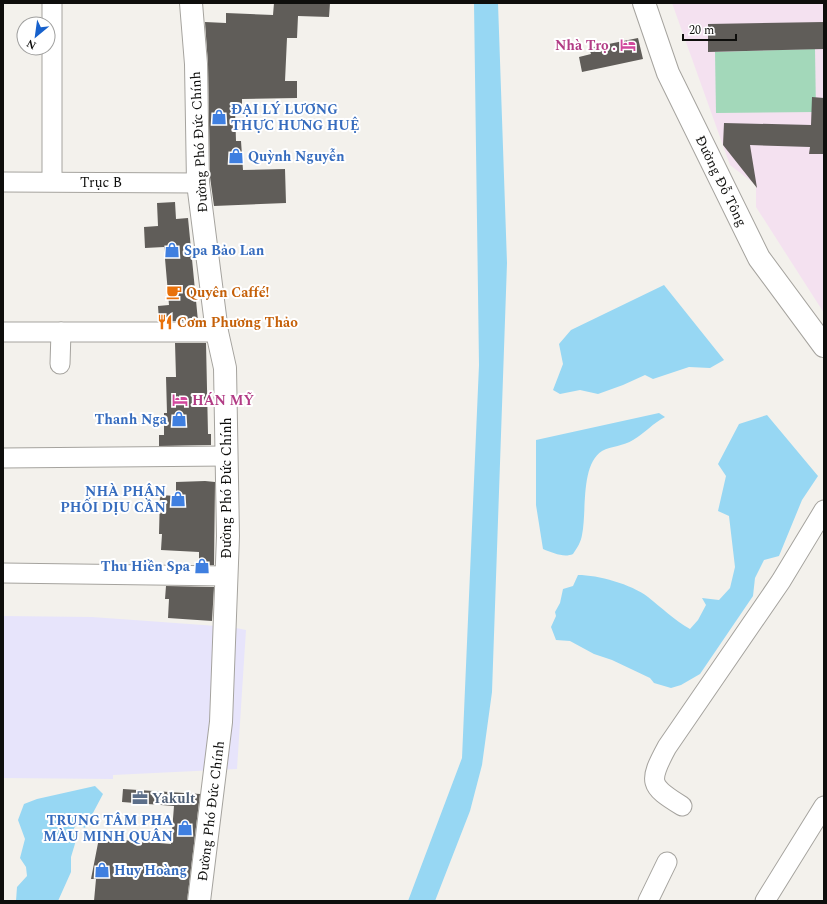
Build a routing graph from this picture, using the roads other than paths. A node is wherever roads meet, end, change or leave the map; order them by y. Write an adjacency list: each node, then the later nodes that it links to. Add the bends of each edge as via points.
1 (52, 3): 4 (street)
2 (191, 3): 6 (main road, Đường Phó Đức Chính, via 196,64)
3 (644, 3): 10 (main road, Đường Đỗ Tông, via 668,73 759,258)
4 (52, 181): 5 (street, Trục B); 6 (street, Trục B)
5 (3, 182)
6 (198, 182): 9 (main road, Đường Phó Đức Chính)
7 (3, 332): 8 (street)
8 (61, 332): 9 (street); 11 (street)
9 (217, 332): 12 (main road, Đường Phó Đức Chính, via 225,368)
10 (824, 346)
11 (60, 364)
12 (227, 456): 13 (street); 16 (main road, Đường Phó Đức Chính)
13 (3, 458)
14 (824, 510): 17 (street, via 781,580 658,764 655,787)
15 (3, 573): 16 (street)
16 (226, 576): 20 (main road, Đường Phó Đức Chính, via 221,722)
17 (682, 806)
18 (824, 806): 22 (street)
19 (667, 862): 21 (street)
20 (199, 901)
21 (648, 901)
22 (765, 901)

